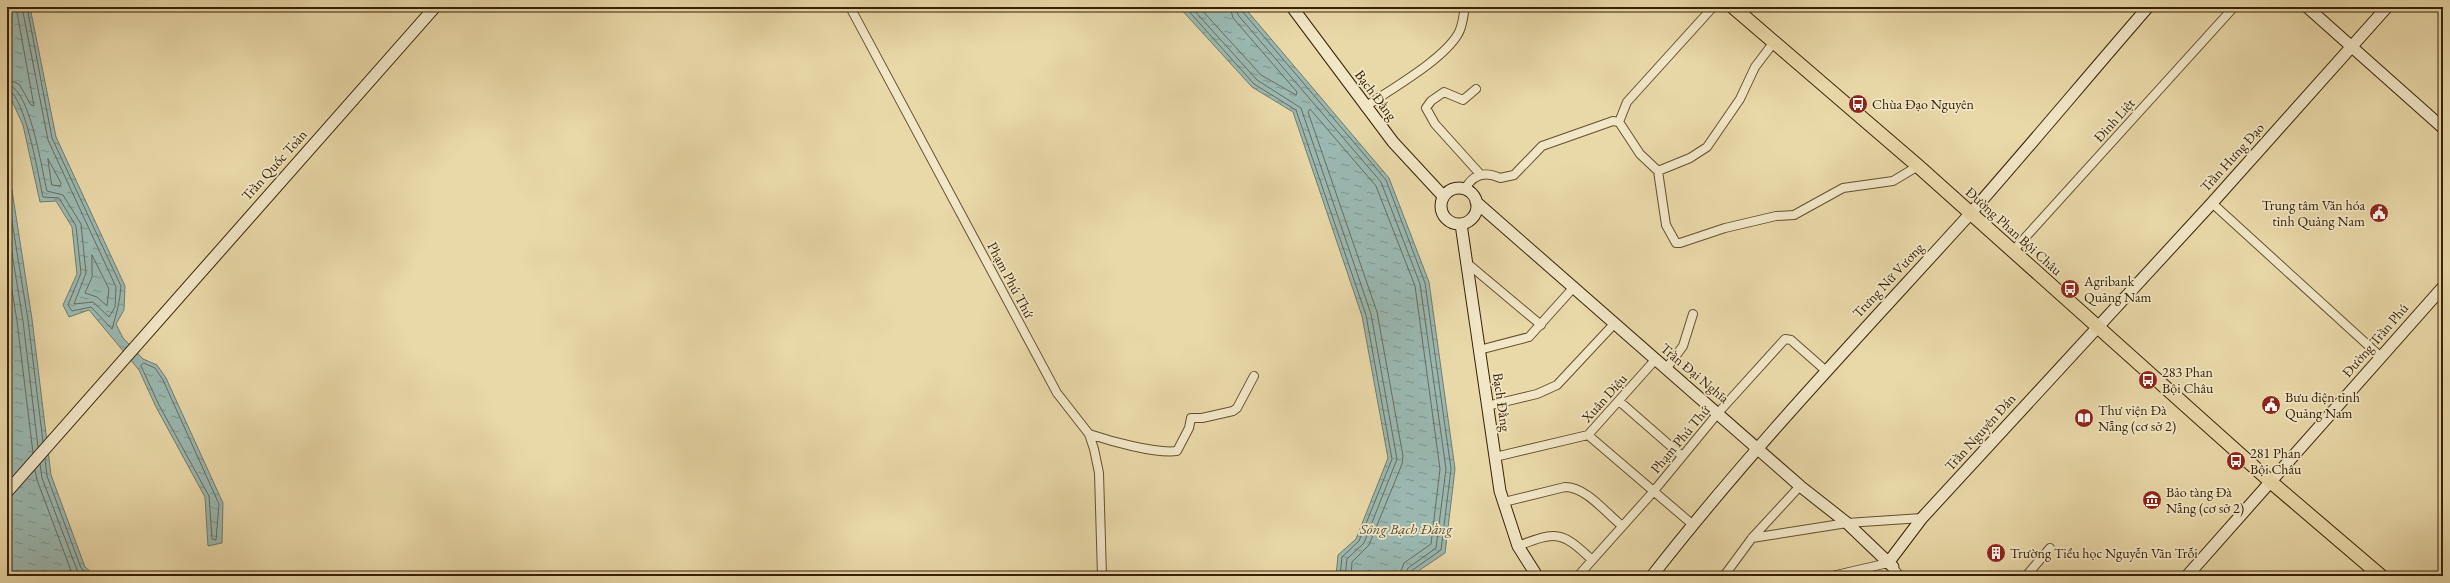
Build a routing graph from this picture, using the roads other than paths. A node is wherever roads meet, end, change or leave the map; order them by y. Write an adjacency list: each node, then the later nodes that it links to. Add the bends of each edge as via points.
1 (435, 7): 50 (street, Trần Quốc Toản)
2 (850, 7): 43 (street, Phạm Phú Thứ, via 1058,393)
3 (1292, 7): 14 (street, Bạch Đằng)
4 (1466, 7): 14 (street, via 1462,25 1454,41 1435,58)
5 (1713, 7): 15 (street, via 1627,102)
6 (1733, 7): 11 (main road, Đường Phan Bội Châu)
7 (2148, 7): 24 (street, Trưng Nữ Vương)
8 (2234, 7): 26 (street, Đinh Liệt)
9 (2307, 7): 12 (street)
10 (2387, 7): 12 (street, Trần Hưng Đạo)
11 (1774, 42): 17 (main road, Đường Phan Bội Châu); 18 (street, via 1755,67 1740,99 1707,147 1690,158)
12 (2352, 46): 16 (street); 23 (street, Trần Hưng Đạo)
13 (1476, 89): 19 (street, via 1463,100 1444,92 1431,100 1426,108 1435,124)
14 (1366, 107): 21 (street, Bạch Đằng, via 1393,142)
15 (1619, 122): 18 (street, via 1640,154); 19 (street, via 1613,120 1542,146 1526,164 1507,178)
16 (2443, 128)
17 (1918, 166): 18 (street, via 1893,181 1844,188 1794,215 1776,216 1725,228 1680,243 1676,243 1666,225); 24 (main road, Đường Phan Bội Châu)
18 (1658, 171)
19 (1480, 174): 20 (street, via 1469,181)
20 (1465, 189): 21 (street, via 1453,189); 22 (street, via 1474,196)
21 (1444, 196): 25 (street, via 1440,207 1442,213 1449,222)
22 (1476, 202): 25 (street, via 1477,208 1472,219); 28 (street, Trần Đại Nghĩa)
23 (2212, 203): 33 (street, Trần Hưng Đạo); 35 (street)
24 (1970, 213): 26 (main road, Đường Phan Bội Châu); 38 (street, Trưng Nữ Vương)
25 (1461, 224): 27 (street, Bạch Đằng)
26 (2013, 251): 33 (main road, Đường Phan Bội Châu)
27 (1467, 263): 32 (street); 34 (street, Bạch Đằng)
28 (1574, 287): 31 (street, Trần Đại Nghĩa); 32 (street)
29 (2443, 287): 35 (street, Đường Trần Phú)
30 (1693, 314): 37 (street, via 1683,346)
31 (1614, 324): 36 (street, Trần Đại Nghĩa); 41 (street, via 1557,385 1537,394)
32 (1541, 325): 34 (street, via 1530,337)
33 (2098, 325): 48 (main road, Đường Phan Bội Châu); 53 (street, Trần Nguyên Đán)
34 (1479, 350): 41 (street, Bạch Đằng)
35 (2381, 357): 48 (street, Đường Trần Phú)
36 (1655, 360): 37 (street, Trần Đại Nghĩa); 40 (street, Xuân Diệu)
37 (1666, 369): 42 (street, Trần Đại Nghĩa)
38 (1825, 370): 42 (street, Phạm Phú Thứ, via 1791,340 1785,339); 45 (street, Trưng Nữ Vương)
39 (1254, 376): 43 (street, via 1233,411 1191,418 1189,428 1177,450 1155,450)
40 (1619, 400): 44 (street, Xuân Diệu); 46 (street)
41 (1487, 406): 47 (street, Bạch Đằng)
42 (1718, 412): 45 (street, Trần Đại Nghĩa); 46 (street, Phạm Phú Thứ)
43 (1089, 434): 63 (street, Phạm Phú Thứ, via 1099,473)
44 (1588, 435): 47 (street, Xuân Diệu); 51 (street)
45 (1758, 449): 49 (street, Trần Đại Nghĩa); 55 (street, Trưng Nữ Vương)
46 (1682, 456): 51 (street, Phạm Phú Thứ)
47 (1495, 457): 52 (street, Bạch Đằng)
48 (2271, 482): 62 (street, Đường Trần Phú); 70 (main road, Đường Phan Bội Châu)
49 (1800, 486): 54 (street, Trần Đại Nghĩa); 57 (street)
50 (7, 492)
51 (1653, 492): 55 (street); 56 (street, Phạm Phú Thứ)
52 (1504, 502): 56 (street, via 1573,487); 58 (street, Bạch Đằng)
53 (1922, 518): 54 (street); 61 (street, Trần Nguyên Đán)
54 (1847, 523): 57 (street); 61 (street, Trần Đại Nghĩa)
55 (1692, 524): 66 (street, Trưng Nữ Vương)
56 (1621, 525): 60 (street, Phạm Phú Thứ)
57 (1752, 538): 67 (street)
58 (1518, 546): 60 (street, via 1544,536 1559,536 1572,542); 64 (street, Bạch Đằng)
59 (2050, 548): 69 (street)
60 (1592, 560): 65 (street, Phạm Phú Thứ)
61 (1894, 569): 68 (street)
62 (2190, 575)
63 (1102, 576)
64 (1537, 576)
65 (1578, 576)
66 (1652, 576)
67 (1724, 576)
68 (1832, 576)
69 (2026, 576)
70 (2381, 576)

